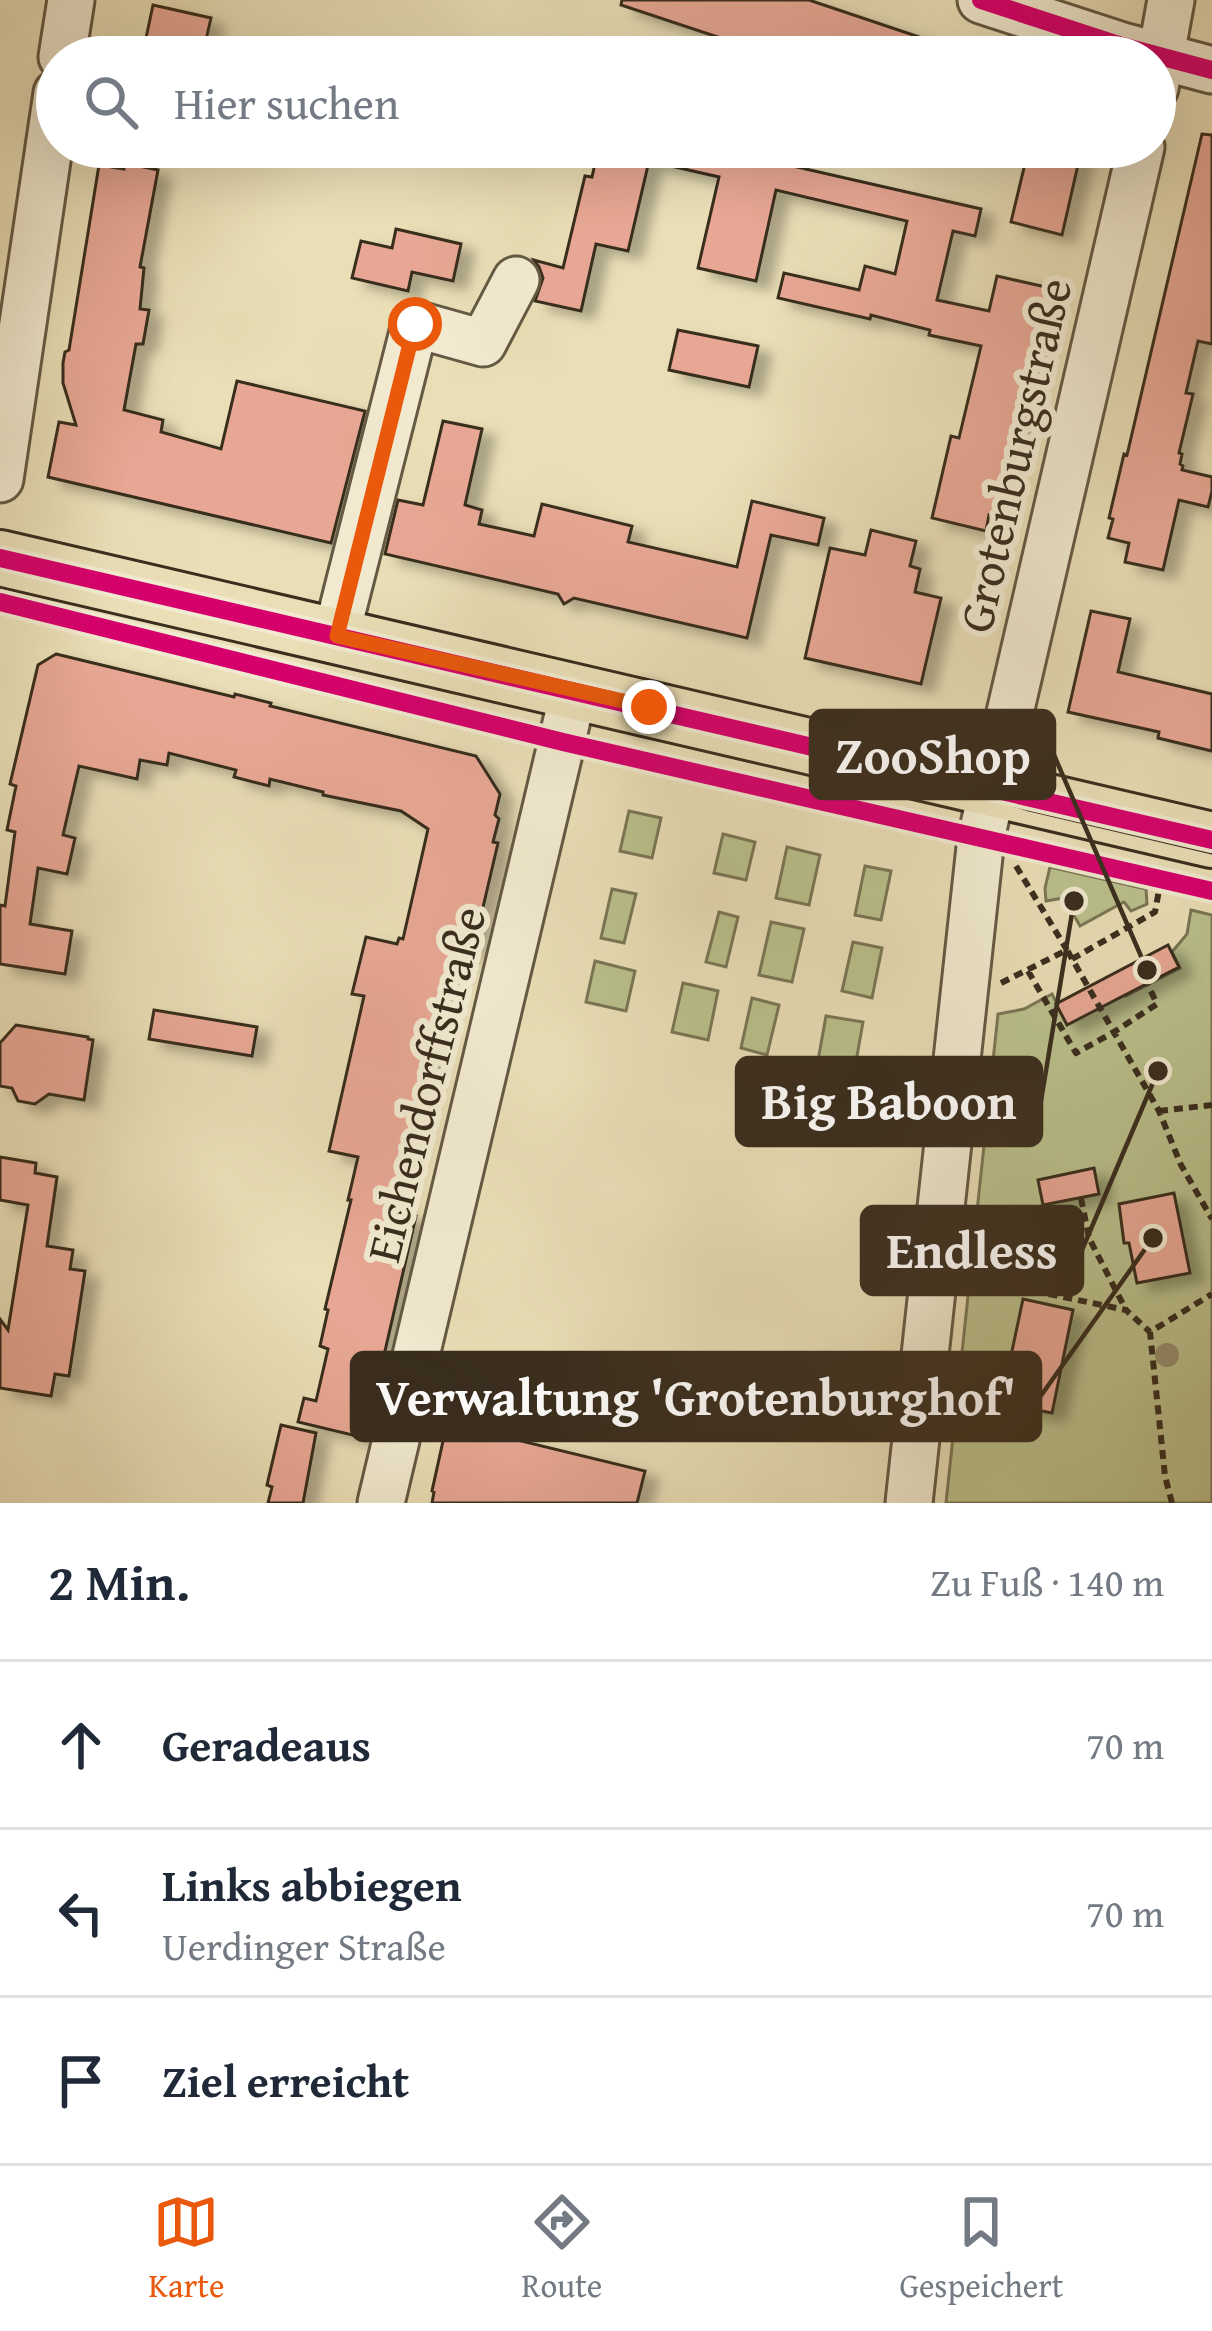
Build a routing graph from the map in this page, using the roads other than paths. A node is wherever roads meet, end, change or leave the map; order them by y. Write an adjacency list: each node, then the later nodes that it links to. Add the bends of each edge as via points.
1 (71, 0): 4 (street)
2 (981, 0): 5 (street)
3 (1171, 0): 6 (street)
4 (65, 36)
5 (1070, 36)
6 (1165, 36)
7 (1212, 70): 8 (street)
8 (1176, 71)
9 (46, 168): 12 (street)
10 (1136, 168): 16 (street, Grotenburgstraße)
11 (516, 280): 14 (street, via 484,343 415,324)
12 (0, 478)
13 (0, 558): 14 (main road)
14 (337, 636): 15 (main road)
15 (574, 690): 16 (main road); 18 (street, Eichendorffstraße)
16 (991, 788): 17 (main road); 19 (street, Grotenburgstraße)
17 (1212, 839)
18 (382, 1503)
19 (909, 1503)

